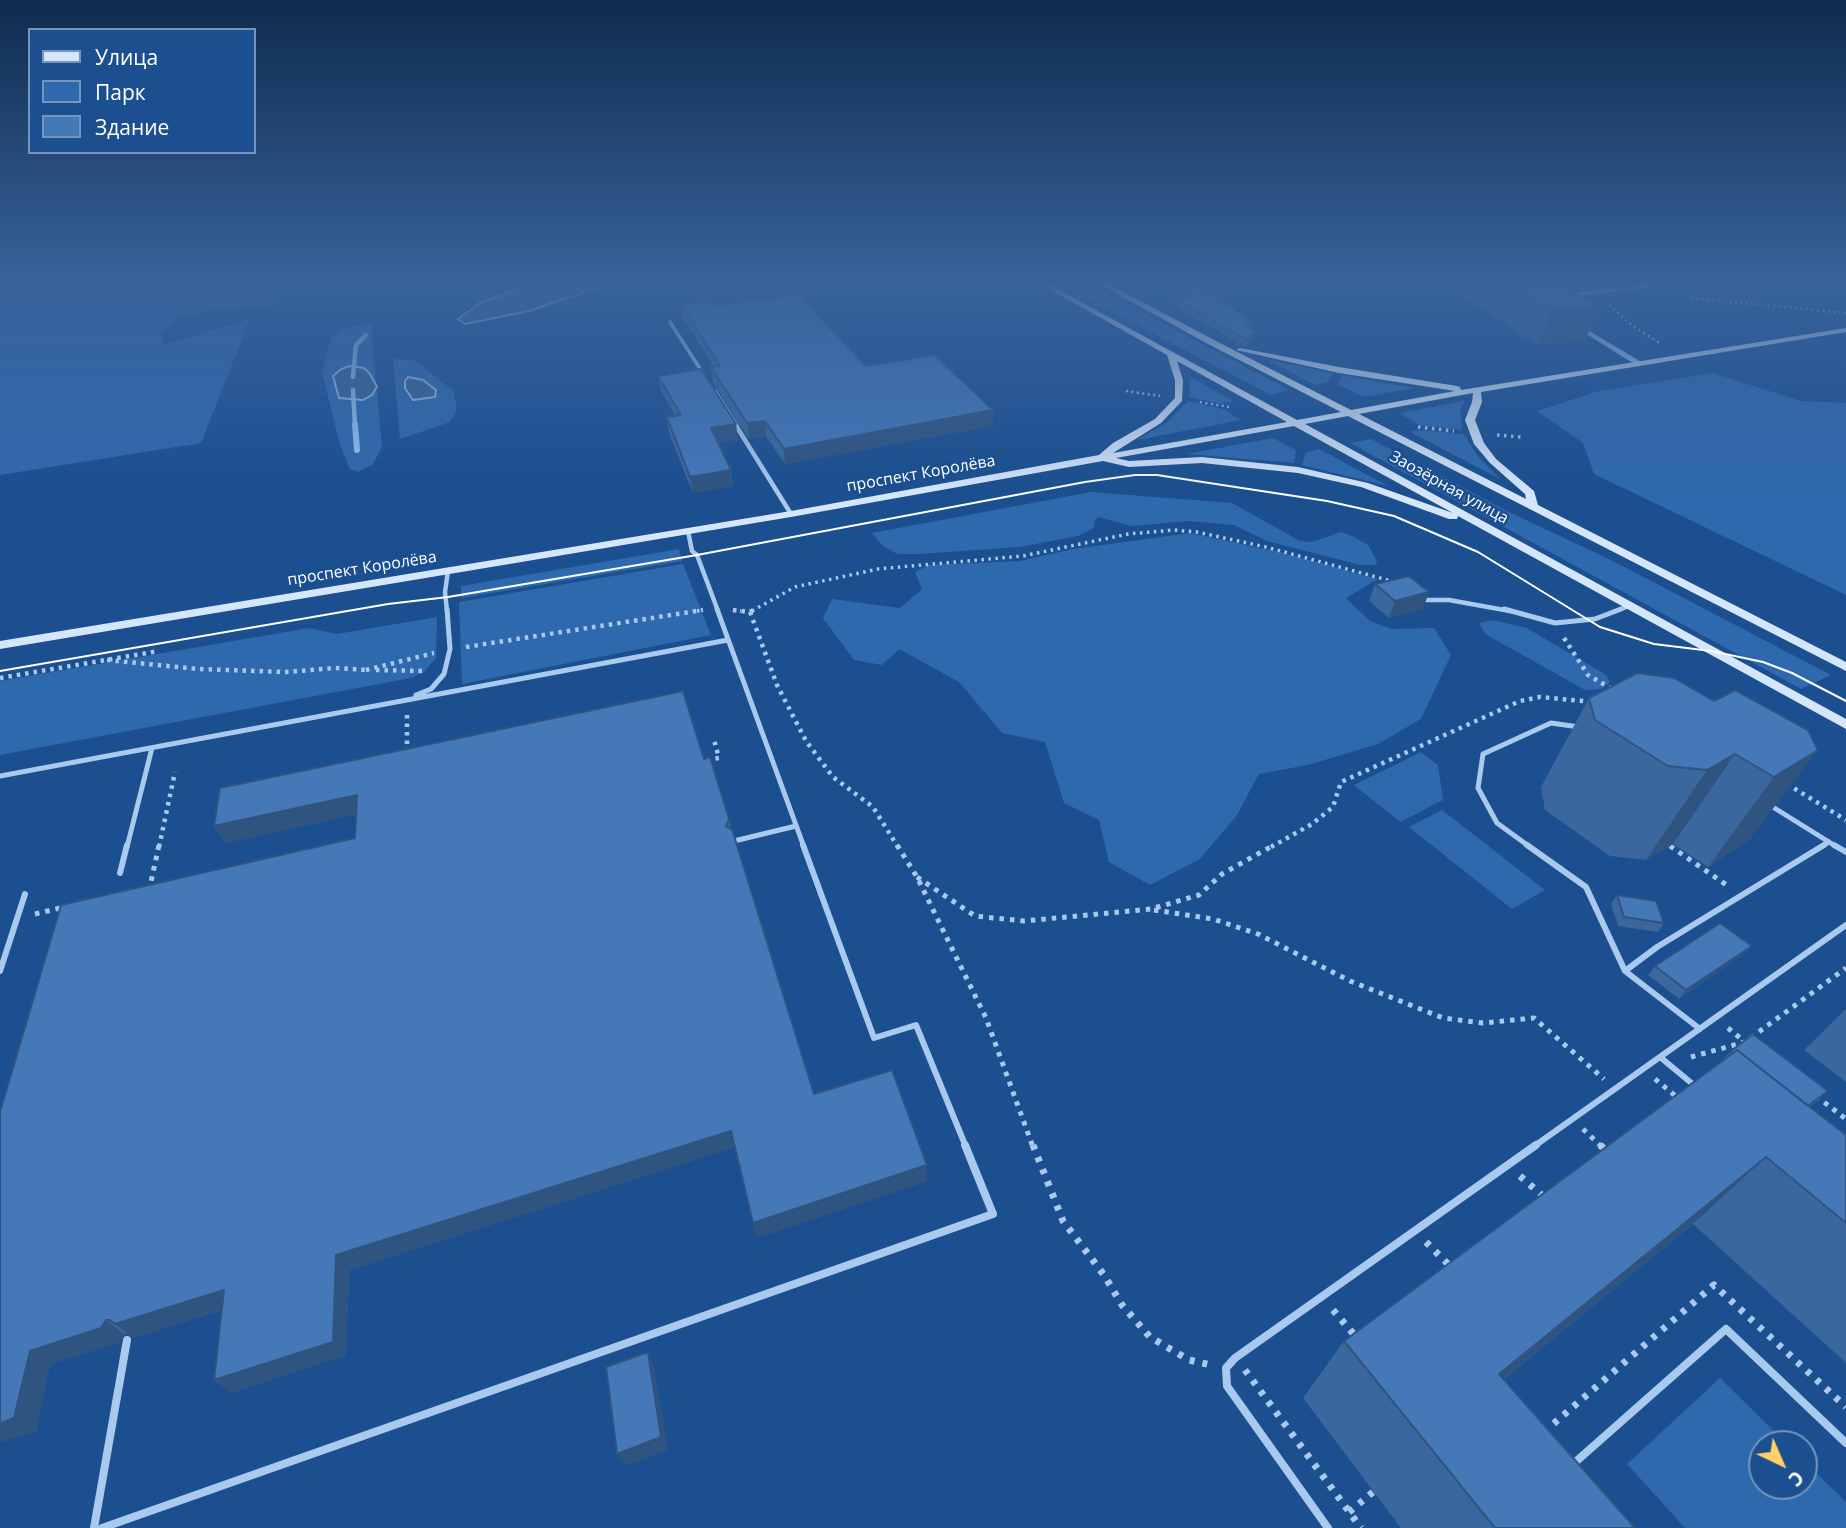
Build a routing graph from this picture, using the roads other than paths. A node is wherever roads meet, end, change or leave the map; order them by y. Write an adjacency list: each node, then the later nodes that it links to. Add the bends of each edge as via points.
1 (689, 351): 8 (lane)
2 (1229, 351): 11 (main road, Заозёрная улица)
3 (1246, 351): 10 (main road)
4 (1620, 351): 7 (street)
5 (1712, 351): 7 (main road, проспект Королёва)
6 (1170, 352): 12 (main road, Заозёрная улица); 13 (main road, via 1179,380 1179,399 1158,421)
7 (1639, 363): 10 (main road, проспект Королёва)
8 (705, 375)
9 (712, 386): 15 (lane)
10 (1477, 390): 11 (main road, проспект Королёва); 14 (main road, via 1470,420 1479,444 1530,493)
11 (1350, 413): 12 (main road, проспект Королёва); 14 (main road, Заозёрная улица)
12 (1297, 422): 13 (main road, проспект Королёва); 17 (main road, Заозёрная улица)
13 (1102, 458): 15 (main road, проспект Королёва); 17 (main road, via 1129,464 1202,460 1298,470 1415,501)
14 (1532, 507): 23 (main road, Заозёрная улица)
15 (791, 514): 16 (main road, проспект Королёва)
16 (688, 531): 18 (main road, проспект Королёва); 21 (lane)
17 (1503, 536): 20 (main road, Заозёрная улица)
18 (448, 571): 22 (main road, проспект Королёва); 24 (lane, via 445,592 450,649 445,672 430,689)
19 (1424, 600): 20 (lane, via 1492,606 1555,623 1595,619)
20 (1629, 606): 25 (main road, Заозёрная улица)
21 (728, 640): 24 (lane); 30 (lane)
22 (0, 645)
23 (1846, 667)
24 (407, 700): 27 (lane)
25 (1846, 725)
26 (1592, 729): 38 (lane, via 1550,723 1483,754 1478,788 1497,823 1586,887)
27 (152, 748): 28 (lane); 34 (lane)
28 (0, 776)
29 (1762, 800): 32 (lane)
30 (796, 825): 31 (lane); 47 (lane, via 874,1038 916,1025 993,1214)
31 (734, 841)
32 (1829, 842): 33 (lane); 38 (lane)
33 (1846, 852)
34 (120, 873)
35 (25, 894): 37 (lane)
36 (1846, 925): 39 (lane)
37 (0, 971)
38 (1625, 971): 39 (lane)
39 (1700, 1029): 40 (lane)
40 (1660, 1057): 41 (lane); 43 (lane)
41 (1700, 1090)
42 (127, 1340): 46 (lane)
43 (1226, 1368): 48 (lane, via 1227,1386)
44 (1846, 1443): 45 (lane, via 1726,1329 1567,1470)
45 (1575, 1480)
46 (94, 1528)
47 (102, 1528)
48 (1328, 1528)

